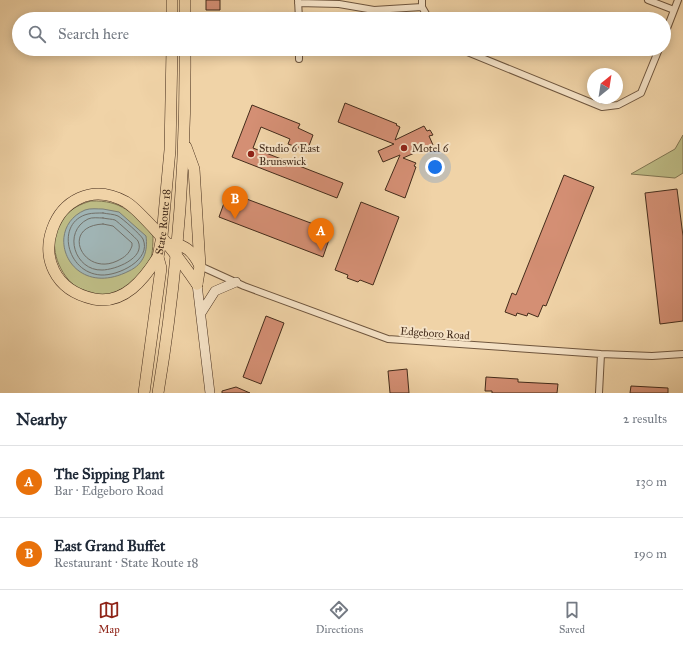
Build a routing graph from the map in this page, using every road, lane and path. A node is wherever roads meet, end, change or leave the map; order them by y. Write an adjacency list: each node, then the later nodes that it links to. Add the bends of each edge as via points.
1 (172, 0): 9 (highway)
2 (185, 0): 10 (highway)
3 (422, 0): 7 (street)
4 (648, 0): 8 (street)
5 (678, 0): 8 (street)
6 (298, 1): 7 (street, via 374,10); 11 (street)
7 (422, 7): 12 (street)
8 (674, 10): 13 (street)
9 (172, 12)
10 (185, 12)
11 (299, 12)
12 (424, 12)
13 (671, 18)
14 (172, 56): 19 (highway, State Route 18)
15 (185, 56): 18 (highway, State Route 18)
16 (477, 56): 17 (street, via 602,107 618,105 641,93)
17 (656, 56)
18 (184, 141): 19 (highway, State Route 18); 20 (highway, via 194,169)
19 (169, 248): 19 (highway, via 133,288 116,297 97,299 79,294 65,284 50,262 49,242 54,221 63,209 73,202 104,195 133,207); 20 (highway, via 191,264); 22 (highway); 26 (highway, State Route 18, via 162,268); 27 (highway, State Route 18, via 168,332)
20 (200, 266): 21 (street, Edgeboro Road); 22 (highway)
21 (236, 282): 23 (street, via 216,291); 24 (street, Edgeboro Road, via 388,339)
22 (197, 284): 23 (street)
23 (201, 313): 28 (street)
24 (601, 354): 25 (street, Edgeboro Road); 29 (street)
25 (683, 354)
26 (144, 393)
27 (158, 393)
28 (210, 393)
29 (599, 393)

